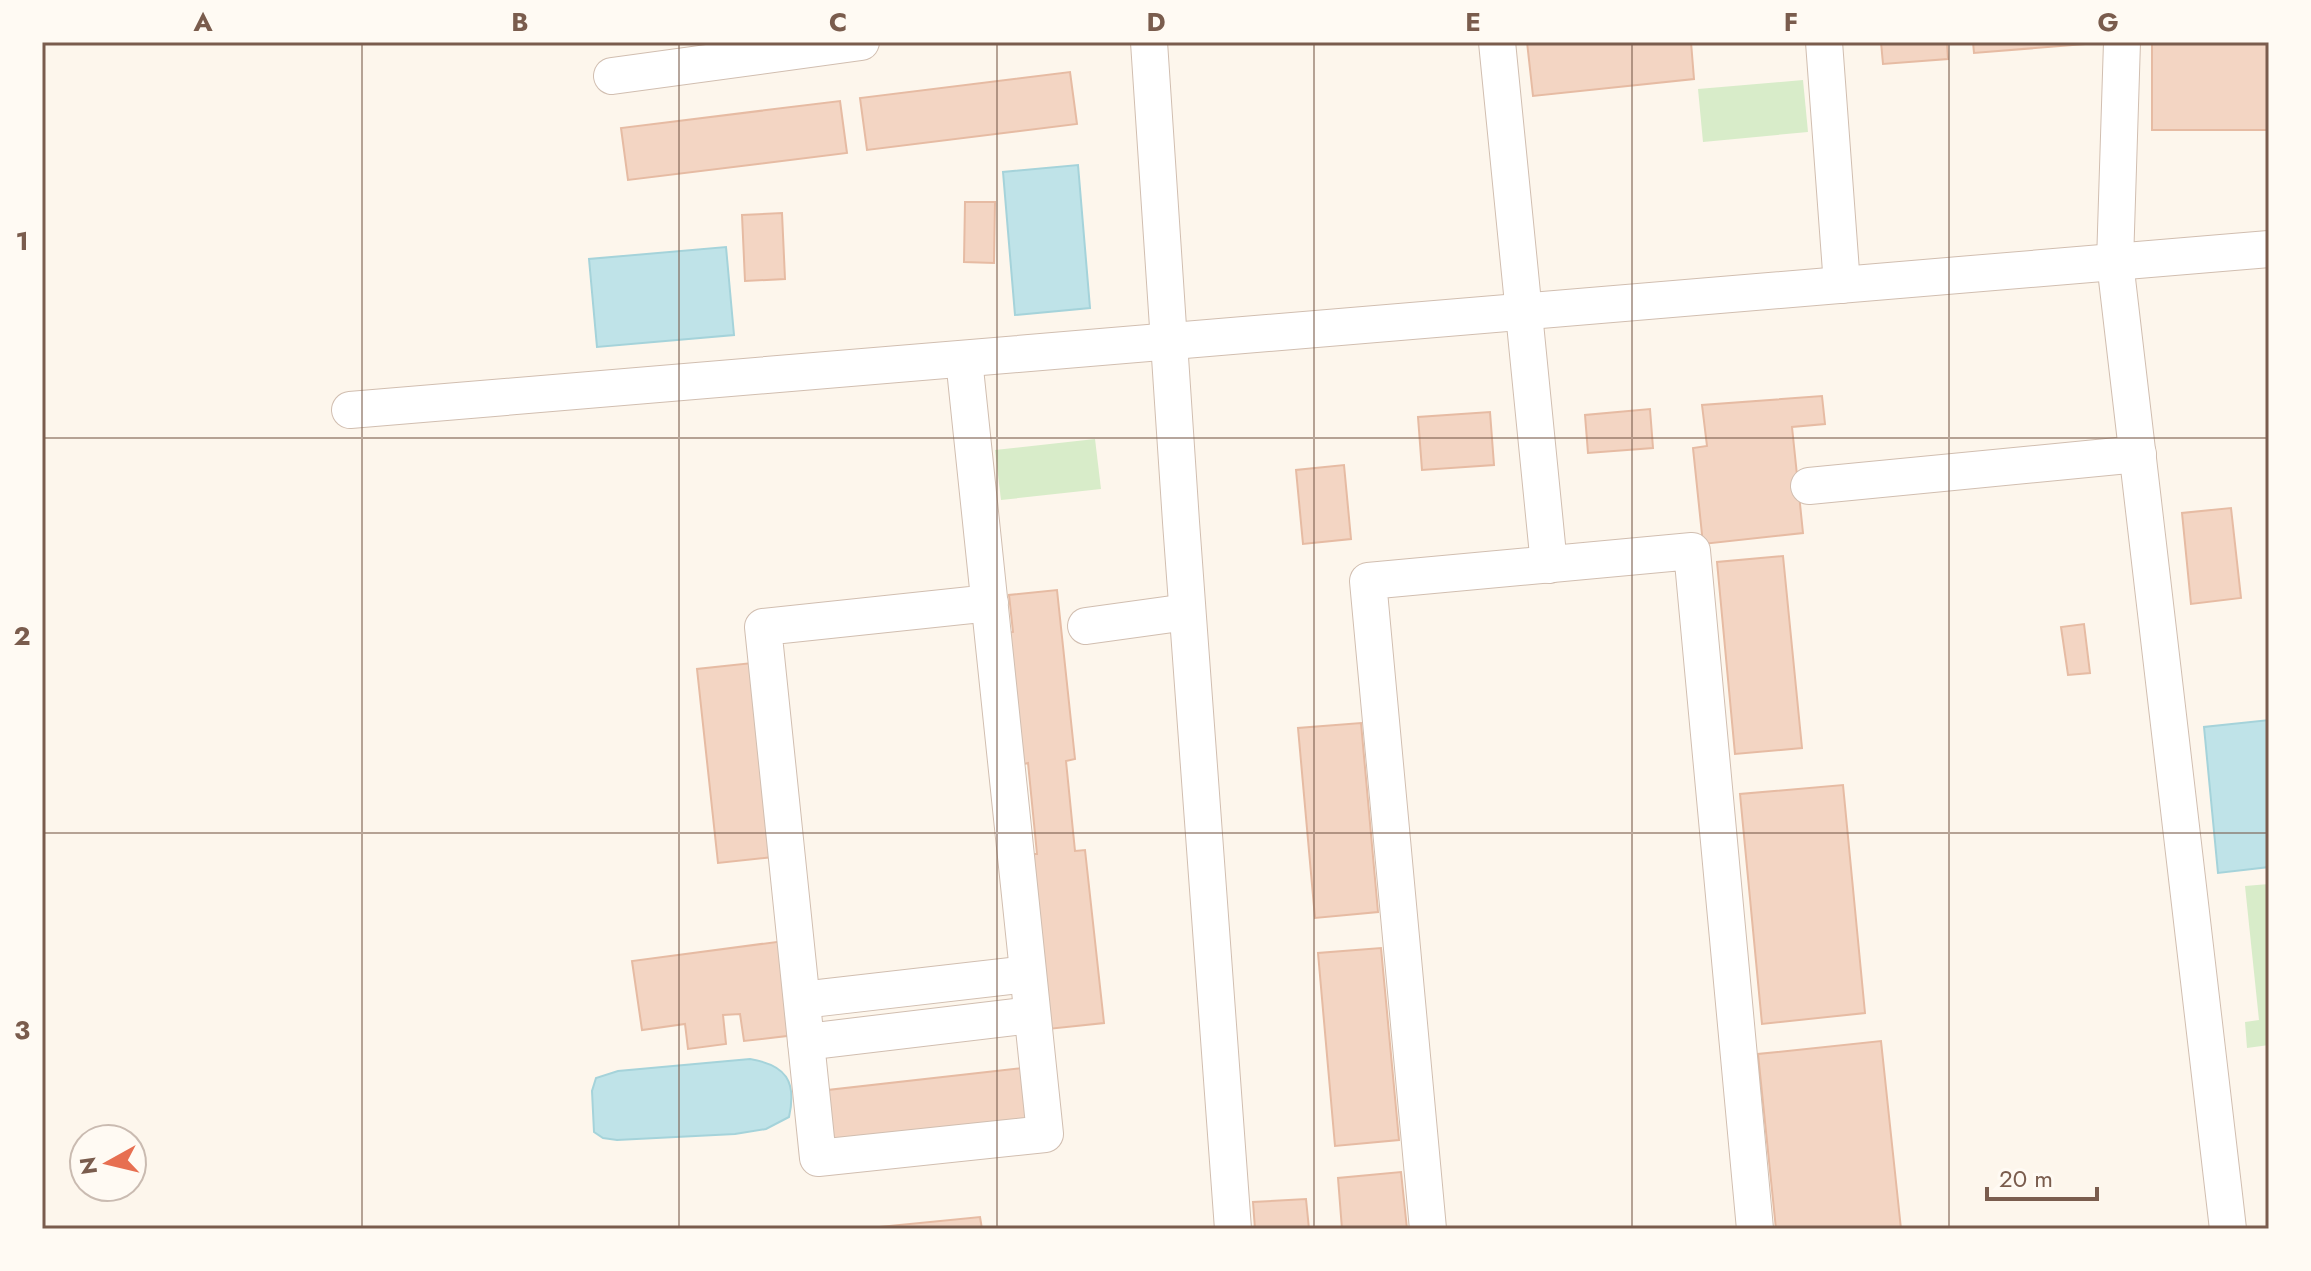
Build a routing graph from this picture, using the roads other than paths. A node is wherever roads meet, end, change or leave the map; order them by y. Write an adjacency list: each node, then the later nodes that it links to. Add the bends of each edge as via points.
1 (861, 42): 6 (lane)
2 (1149, 42): 12 (lane)
3 (1497, 42): 11 (lane)
4 (1824, 42): 10 (lane)
5 (2122, 42): 9 (lane)
6 (738, 50): 7 (lane)
7 (612, 76)
8 (2269, 249): 9 (lane)
9 (2115, 262): 10 (lane); 15 (lane)
10 (1842, 285): 11 (lane)
11 (1524, 312): 12 (lane); 17 (lane)
12 (1169, 341): 13 (lane); 19 (lane)
13 (964, 359): 14 (lane); 18 (lane)
14 (350, 410)
15 (2138, 454): 16 (lane); 30 (lane)
16 (1809, 486)
17 (1549, 565): 28 (lane, via 1368,581); 29 (lane, via 1692,551)
18 (990, 603): 21 (lane); 23 (lane, via 763,627)
19 (1187, 612): 20 (lane); 27 (lane)
20 (1086, 626)
21 (1028, 974): 22 (lane); 24 (lane)
22 (909, 987): 23 (lane); 25 (lane)
23 (802, 1000): 26 (lane)
24 (1032, 1015): 25 (lane); 26 (lane, via 1045,1134 818,1158)
25 (914, 1029): 26 (lane)
26 (806, 1042)
27 (1233, 1229)
28 (1428, 1229)
29 (1755, 1229)
30 (2228, 1229)

